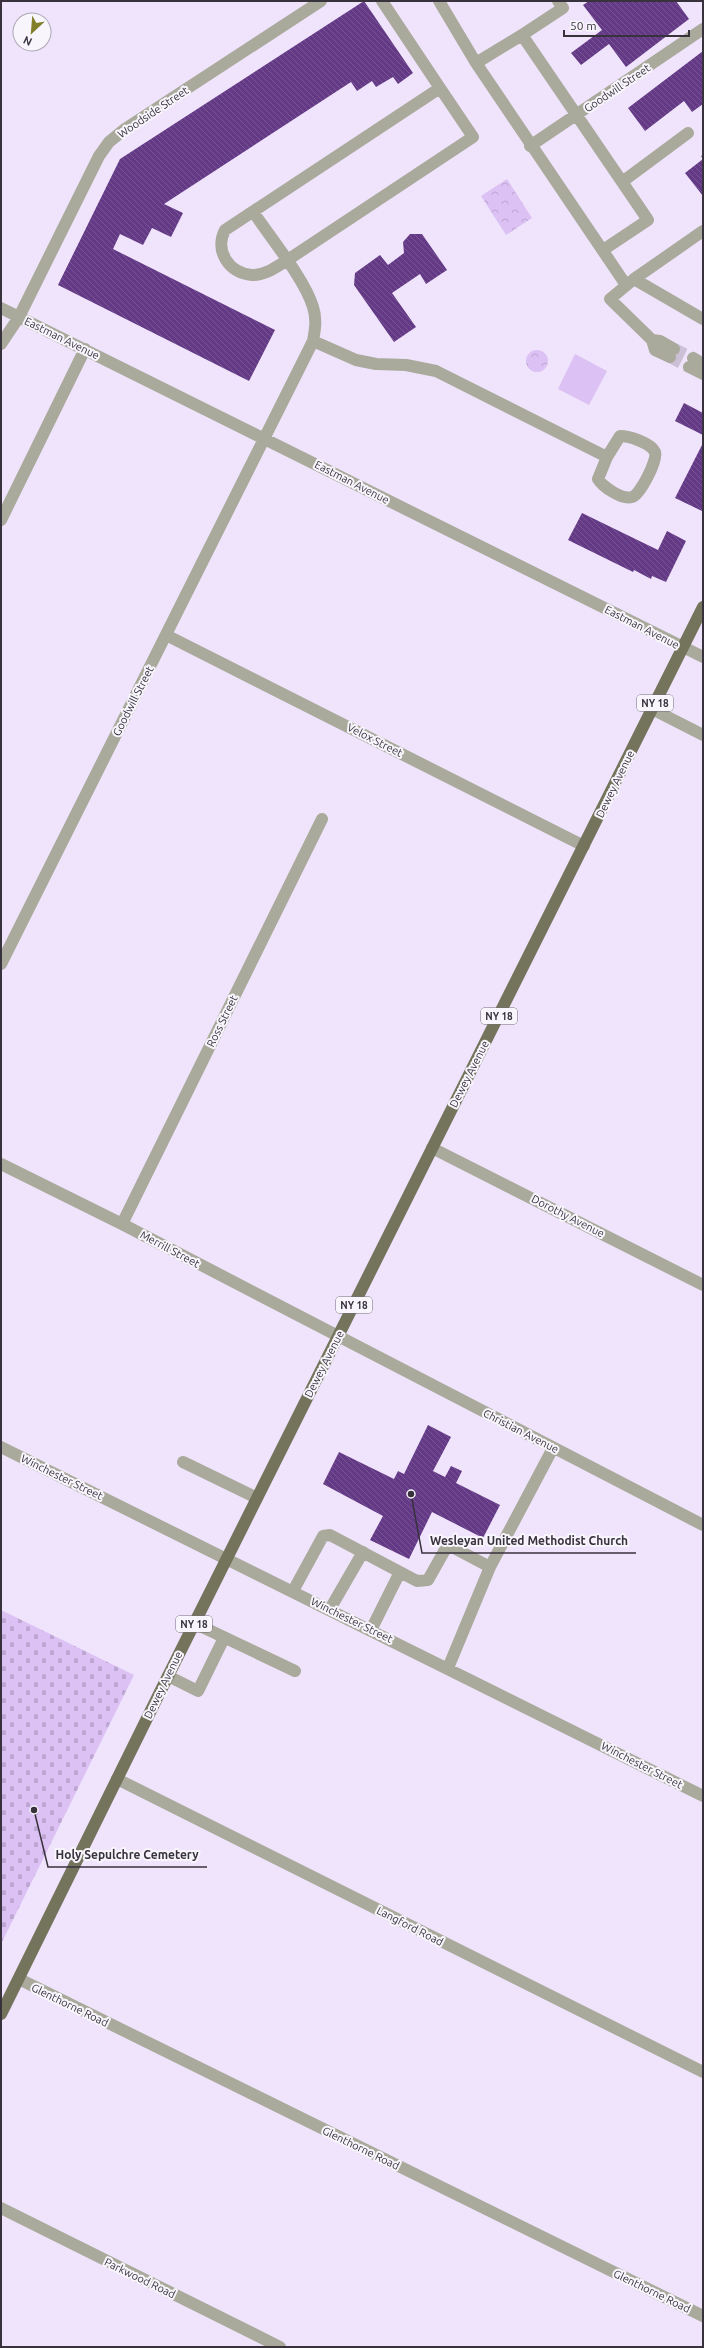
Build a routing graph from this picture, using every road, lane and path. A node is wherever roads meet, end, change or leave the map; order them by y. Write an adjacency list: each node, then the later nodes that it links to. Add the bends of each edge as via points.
1 (321, 1): 19 (street, Woodside Street, via 125,129 110,142 99,156)
2 (382, 1): 8 (street)
3 (439, 1): 7 (street)
4 (558, 1): 6 (street, via 563,8)
5 (703, 29): 9 (street, Goodwill Street)
6 (522, 35): 7 (street); 9 (street)
7 (476, 63): 11 (street)
8 (440, 88): 13 (street); 16 (street, via 473,137)
9 (577, 115): 11 (street, Goodwill Street); 12 (street)
10 (688, 133): 12 (street)
11 (530, 146): 15 (street)
12 (622, 182): 15 (street, via 648,220)
13 (254, 213): 16 (street, Goodwill Street); 16 (street, via 226,230 220,239 223,256 241,272 251,275 262,274)
14 (703, 231): 17 (street)
15 (603, 250): 17 (street)
16 (286, 261): 21 (street, Goodwill Street, via 305,290 313,308 316,325)
17 (630, 282): 20 (street); 24 (street, via 610,299 652,340 660,341)
18 (1, 308): 19 (street, Eastman Avenue)
19 (19, 317): 22 (street, Woodside Street); 23 (street, Eastman Avenue)
20 (703, 319)
21 (312, 341): 27 (street, Goodwill Street); 28 (street, via 356,360 406,365 436,372)
22 (1, 344)
23 (85, 349): 27 (street, Eastman Avenue); 29 (street)
24 (672, 353)
25 (695, 363): 26 (street)
26 (703, 374)
27 (265, 438): 31 (street, Goodwill Street); 32 (street, Eastman Avenue)
28 (607, 457): 28 (street, via 598,479 602,485 626,498 633,497 639,492 652,467 655,453 651,448 627,436 620,436)
29 (1, 520)
30 (703, 607): 32 (main road, Dewey Avenue / NY 18)
31 (166, 635): 37 (street, Velox Street); 38 (street, Goodwill Street)
32 (683, 647): 33 (street, Eastman Avenue); 34 (main road, Dewey Avenue / NY 18)
33 (703, 657)
34 (652, 709): 35 (street); 37 (main road, Dewey Avenue / NY 18)
35 (703, 735)
36 (322, 819): 41 (street, Ross Street)
37 (584, 846): 39 (main road, Dewey Avenue / NY 18)
38 (1, 964)
39 (432, 1148): 42 (street, Dorothy Avenue); 43 (main road, Dewey Avenue / NY 18)
40 (1, 1164): 41 (street, Merrill Street)
41 (122, 1224): 43 (street, Merrill Street)
42 (703, 1285)
43 (338, 1337): 45 (street, Christian Avenue); 47 (main road, Dewey Avenue / NY 18)
44 (1, 1447): 50 (street, Winchester Street)
45 (553, 1448): 48 (street, Christian Avenue); 51 (street)
46 (183, 1462): 47 (street)
47 (257, 1498): 50 (main road, Dewey Avenue / NY 18)
48 (703, 1524)
49 (363, 1552): 52 (street); 53 (street, via 330,1535 323,1536); 54 (street)
50 (227, 1558): 53 (street, Winchester Street); 55 (main road, Dewey Avenue / NY 18)
51 (490, 1567): 52 (street, via 454,1548 446,1548 428,1580 417,1582); 58 (street)
52 (400, 1572): 56 (street)
53 (293, 1591): 54 (street, Winchester Street)
54 (330, 1609): 56 (street, Winchester Street)
55 (194, 1623): 57 (street); 60 (main road, Dewey Avenue / NY 18)
56 (371, 1630): 58 (street, Winchester Street)
57 (224, 1638): 59 (street); 60 (street, via 198,1691)
58 (448, 1668): 62 (street, Winchester Street)
59 (295, 1671)
60 (168, 1676): 61 (main road, Dewey Avenue / NY 18)
61 (117, 1779): 63 (main road, Dewey Avenue / NY 18); 65 (street, Langford Road)
62 (703, 1796)
63 (19, 1979): 64 (main road, Dewey Avenue / NY 18); 67 (street, Glenthorne Road)
64 (1, 2014)
65 (703, 2072)
66 (1, 2208): 68 (street, Parkwood Road)
67 (703, 2316)
68 (280, 2347)

